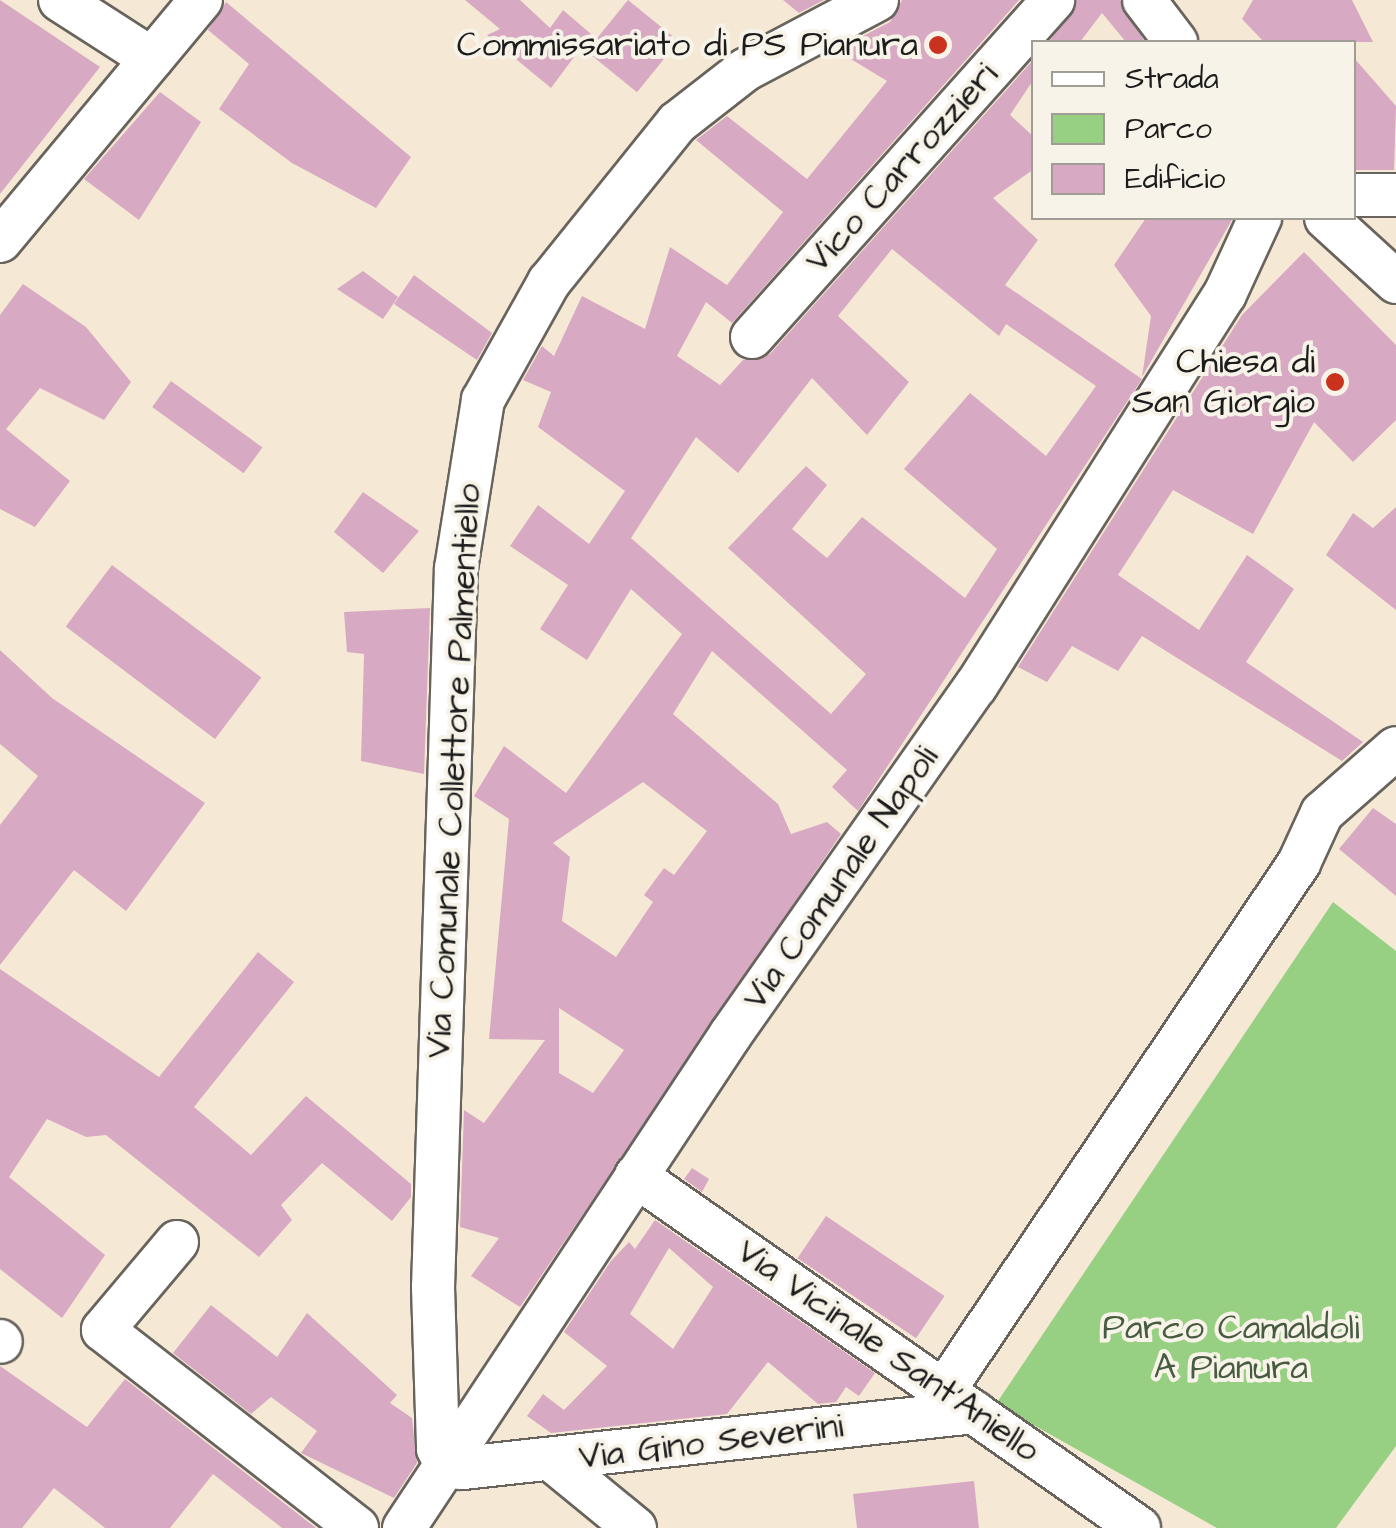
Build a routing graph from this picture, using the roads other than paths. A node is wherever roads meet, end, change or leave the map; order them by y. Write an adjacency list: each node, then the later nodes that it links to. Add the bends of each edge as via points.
1 (60, 0): 7 (street)
2 (201, 0): 7 (street)
3 (878, 0): 20 (street, Via Comunale Collettore Palmentiello, via 712,92 615,193 549,282 498,367 469,456 456,568 433,1287 438,1448)
4 (1054, 0): 14 (street, Vico Carrozzieri)
5 (1144, 0): 6 (street)
6 (1174, 40)
7 (152, 58): 12 (street)
8 (1356, 195): 9 (street)
9 (1396, 195)
10 (1259, 220): 16 (street, Via Comunale Napoli, via 1225,294 976,686)
11 (1328, 220): 13 (street)
12 (0, 241)
13 (1396, 282)
14 (752, 337)
15 (1396, 748): 18 (street, via 1322,814 1299,863)
16 (636, 1176): 18 (street, Via Vicinale Sant'Aniello); 20 (street, Via Comunale Napoli)
17 (178, 1242): 21 (street, via 103,1330)
18 (958, 1402): 19 (street, Via Gino Severini); 24 (street, Via Vicinale Sant'Aniello)
19 (553, 1460): 20 (street, Via Gino Severini); 23 (street)
20 (448, 1467): 22 (street, Via Comunale Napoli)
21 (357, 1528)
22 (404, 1528)
23 (635, 1528)
24 (1139, 1528)

